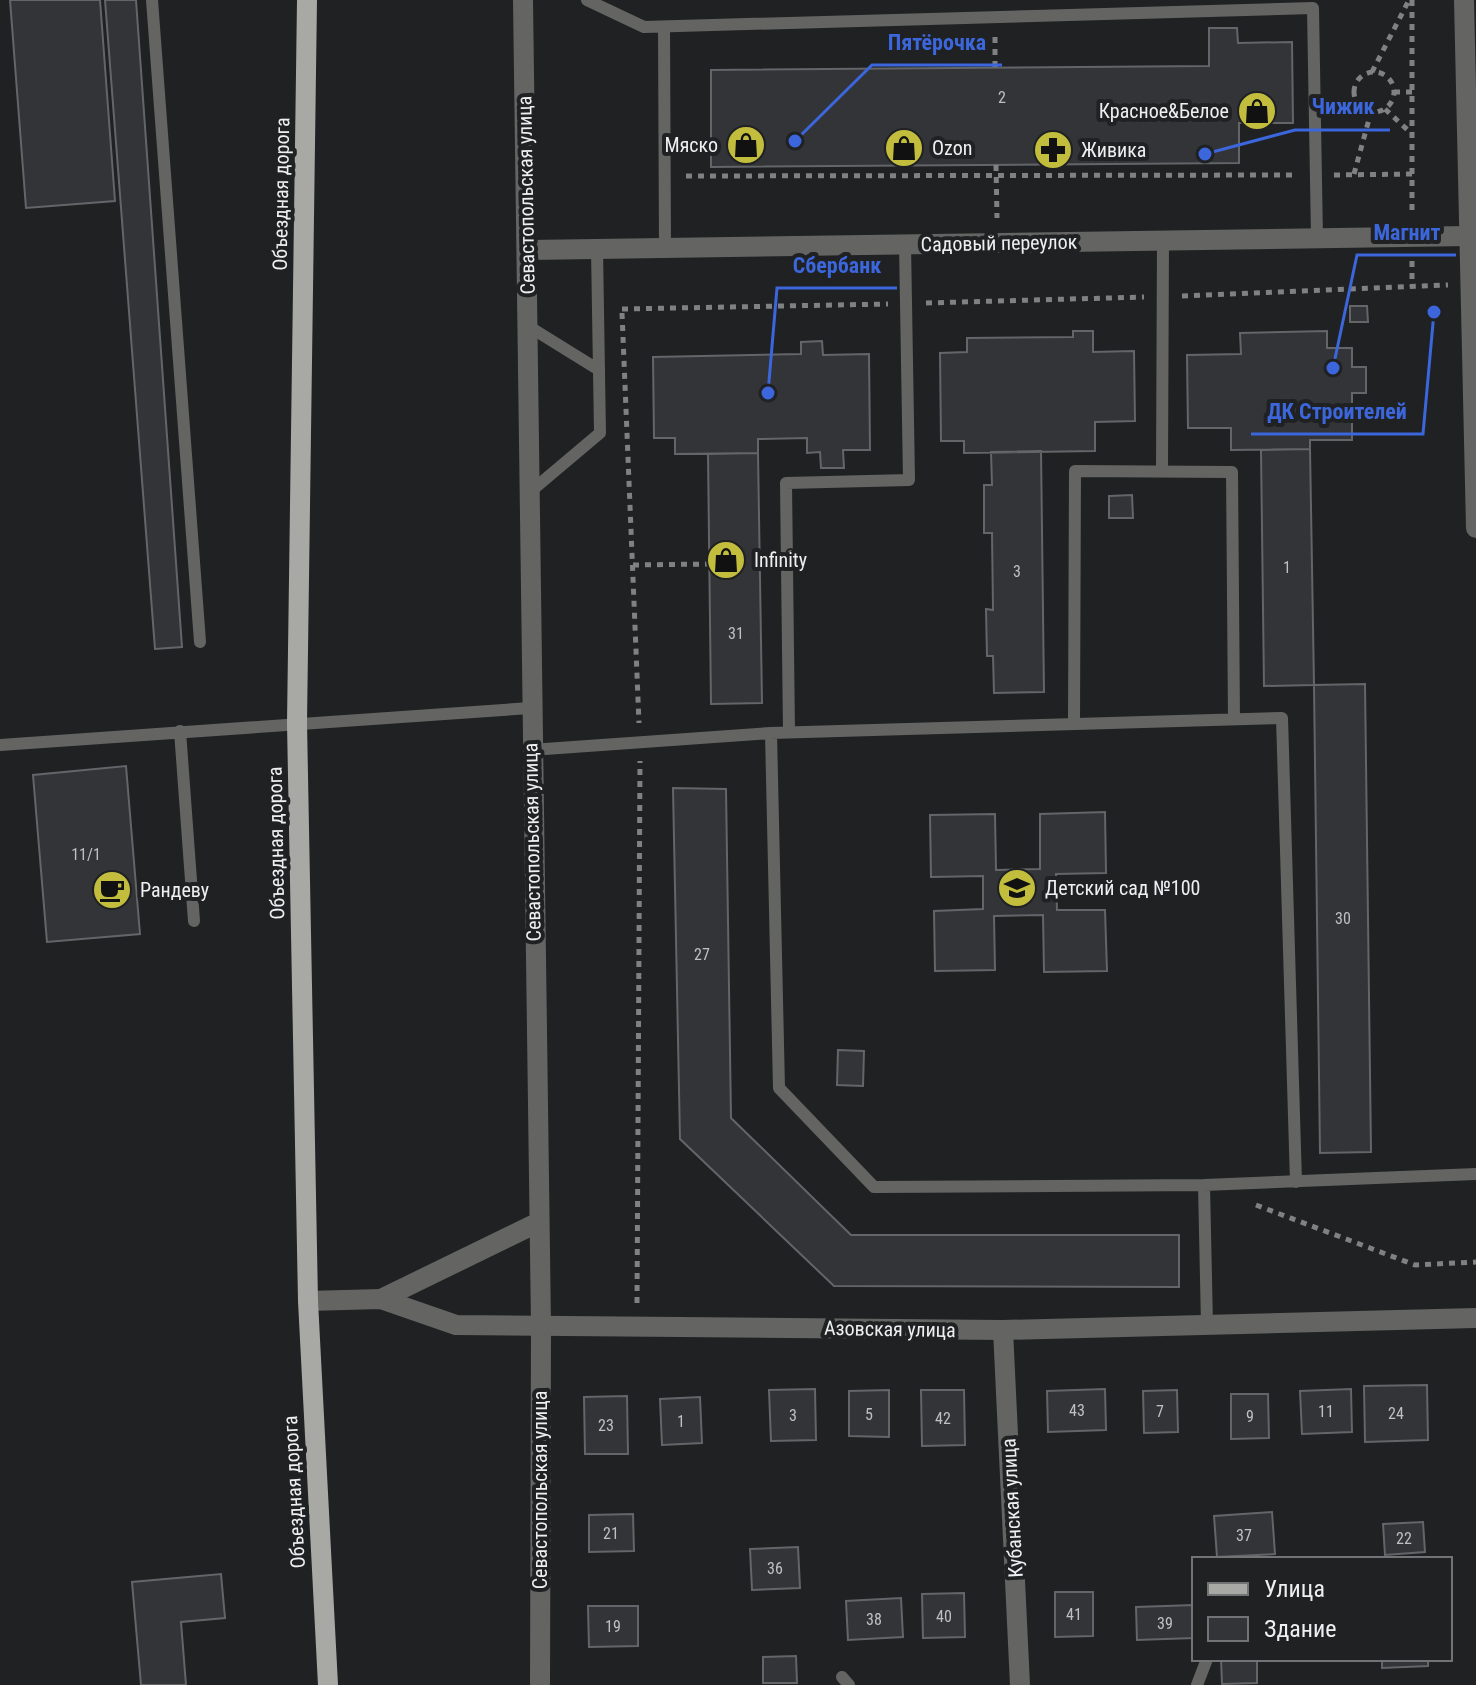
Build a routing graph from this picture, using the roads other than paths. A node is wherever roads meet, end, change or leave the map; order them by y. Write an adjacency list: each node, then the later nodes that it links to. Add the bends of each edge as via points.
1 (152, 0): 20 (lane)
2 (307, 0): 24 (main road, Объездная дорога)
3 (523, 0): 13 (street, Севастопольская улица)
4 (587, 0): 6 (lane, via 644,27)
5 (1464, 0): 7 (street)
6 (664, 27): 8 (lane, via 1313,8); 11 (lane)
7 (1469, 236): 8 (street, Садовый переулок); 17 (street)
8 (1317, 238): 9 (street, Садовый переулок)
9 (1163, 241): 10 (street, Садовый переулок); 16 (lane)
10 (905, 244): 11 (street, Садовый переулок); 26 (lane, via 909,480 786,483)
11 (665, 248): 12 (street, Садовый переулок)
12 (597, 249): 13 (street, Садовый переулок); 15 (lane)
13 (528, 250): 14 (street, Севастопольская улица)
14 (528, 326): 15 (lane); 18 (street, Севастопольская улица)
15 (599, 370): 18 (lane, via 600,433)
16 (1162, 471): 22 (lane, via 1232,472); 23 (lane, via 1075,471)
17 (1476, 488): 19 (street)
18 (530, 492): 21 (street, Севастопольская улица)
19 (1476, 528)
20 (200, 642)
21 (530, 708): 24 (lane); 29 (street, Севастопольская улица)
22 (1234, 719): 23 (lane); 32 (lane, via 1282,718)
23 (1074, 722): 26 (lane)
24 (297, 723): 25 (lane); 36 (main road, Объездная дорога)
25 (180, 731): 28 (lane); 30 (lane)
26 (789, 732): 27 (lane)
27 (771, 733): 29 (lane); 33 (lane, via 779,1088 874,1187)
28 (0, 745)
29 (531, 750): 34 (street, Севастопольская улица)
30 (194, 921)
31 (1476, 1174): 32 (lane)
32 (1296, 1182): 33 (lane)
33 (1204, 1185): 38 (lane)
34 (539, 1222): 35 (street); 39 (street, Севастопольская улица)
35 (381, 1299): 36 (street, Азовская улица); 39 (street, Азовская улица, via 456,1325)
36 (308, 1301): 42 (main road, Объездная дорога)
37 (1476, 1318): 38 (street, Азовская улица)
38 (1207, 1325): 40 (street, Азовская улица)
39 (541, 1326): 40 (street, Азовская улица); 43 (street, Севастопольская улица)
40 (1003, 1330): 44 (street, Кубанская улица)
41 (1206, 1661): 45 (lane)
42 (328, 1685)
43 (540, 1685)
44 (1020, 1685)
45 (1197, 1685)

